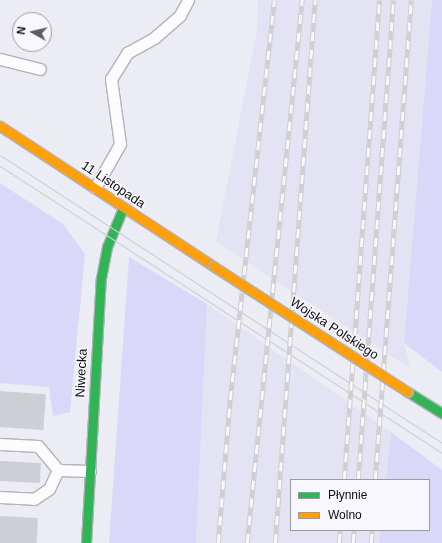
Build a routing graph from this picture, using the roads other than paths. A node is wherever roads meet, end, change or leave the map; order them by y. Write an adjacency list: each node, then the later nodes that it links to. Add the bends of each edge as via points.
1 (188, 0): 5 (lane, via 180,15 159,34 127,53 111,79 120,144)
2 (0, 59): 3 (lane)
3 (40, 69)
4 (0, 126): 5 (main road, 11 Listopada)
5 (95, 188): 6 (main road, 11 Listopada)
6 (123, 208): 7 (main road, 11 Listopada); 11 (main road, Niwecka, via 107,248 100,278)
7 (212, 266): 8 (main road, Wojska Polskiego, bridge)
8 (442, 413)
9 (0, 444): 10 (lane, via 38,446)
10 (58, 470): 11 (lane); 12 (lane, via 49,489 34,499)
11 (90, 471): 13 (main road, Niwecka)
12 (0, 497)
13 (86, 543)

